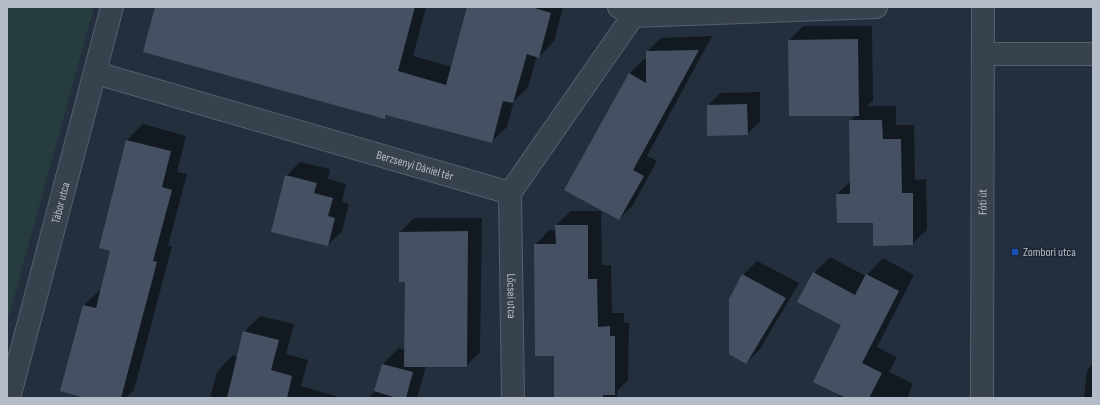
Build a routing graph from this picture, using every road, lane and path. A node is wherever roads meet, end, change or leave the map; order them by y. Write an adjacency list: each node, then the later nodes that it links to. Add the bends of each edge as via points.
1 (112, 7): 7 (street, Tábor utca)
2 (876, 7): 4 (street)
3 (983, 7): 5 (street, Fóti út)
4 (626, 11): 8 (street)
5 (983, 54): 6 (street); 11 (street, Fóti út)
6 (1093, 54)
7 (96, 73): 8 (street, Berzsenyi Dániel tér); 9 (street, Tábor utca)
8 (510, 193): 10 (street, Lőcsei utca)
9 (9, 398)
10 (513, 398)
11 (982, 398)

